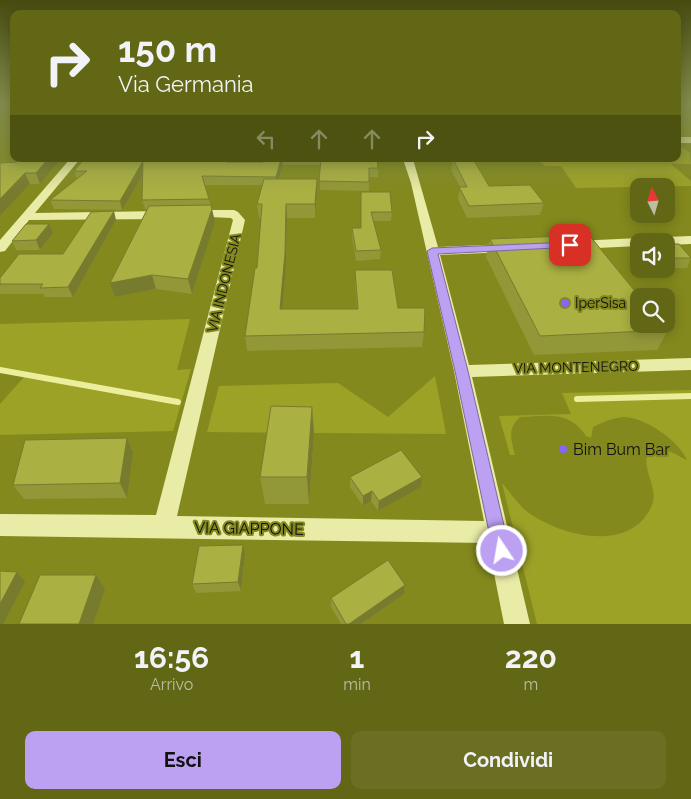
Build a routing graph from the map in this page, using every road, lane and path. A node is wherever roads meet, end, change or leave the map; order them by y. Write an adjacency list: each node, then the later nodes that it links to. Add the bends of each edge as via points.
1 (73, 162): 3 (street)
2 (409, 162): 10 (street)
3 (26, 217): 9 (street); 14 (street, VIA INDONESIA, via 234,214 239,220)
4 (691, 240): 5 (street)
5 (675, 241)
6 (630, 242): 7 (street)
7 (561, 245)
8 (522, 247): 10 (street)
9 (0, 248)
10 (432, 251): 12 (street)
11 (691, 364): 12 (street, VIA MONTENEGRO)
12 (462, 371): 15 (street)
13 (0, 525): 14 (street, VIA GIAPPONE)
14 (164, 526): 15 (street, VIA GIAPPONE)
15 (498, 532): 16 (street)
16 (517, 624)

